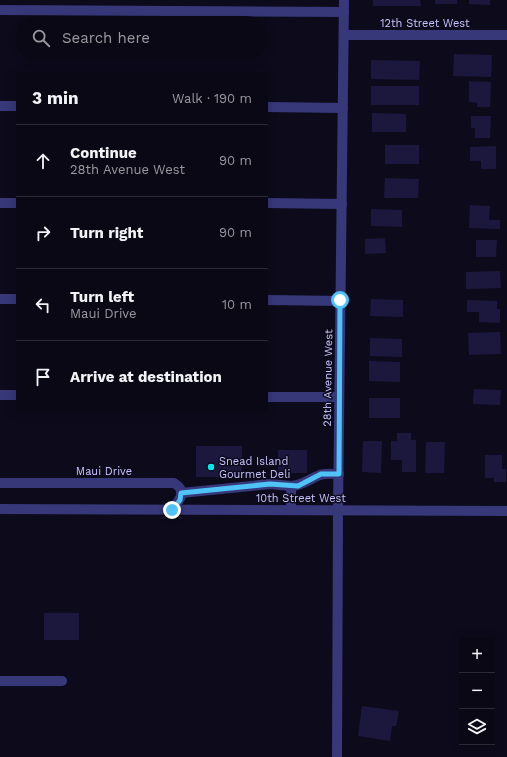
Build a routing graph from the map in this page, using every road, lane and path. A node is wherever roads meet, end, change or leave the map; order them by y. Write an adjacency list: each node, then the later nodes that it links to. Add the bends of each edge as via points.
1 (344, 0): 3 (street, 28th Avenue West)
2 (0, 10): 3 (street)
3 (344, 12): 4 (street, 28th Avenue West)
4 (344, 35): 5 (street, 12th Street West); 9 (street, 28th Avenue West)
5 (507, 35)
6 (0, 106): 7 (street)
7 (16, 106)
8 (268, 107): 9 (street)
9 (343, 108): 13 (street, 28th Avenue West)
10 (0, 203): 11 (street)
11 (16, 203)
12 (268, 204): 13 (street)
13 (342, 204): 17 (street, 28th Avenue West)
14 (0, 299): 15 (street)
15 (16, 299)
16 (268, 300): 17 (street)
17 (340, 300): 21 (street, 28th Avenue West)
18 (0, 395): 19 (street)
19 (16, 395)
20 (268, 396): 21 (street)
21 (339, 397): 22 (street, 28th Avenue West)
22 (339, 474): 24 (street, via 321,474 305,484); 29 (street, 28th Avenue West)
23 (0, 483): 25 (street, Maui Drive, via 174,483 180,488)
24 (290, 486): 25 (street, via 270,484); 28 (street)
25 (181, 493): 27 (street, via 180,500)
26 (0, 509): 27 (street, 10th Street West)
27 (172, 510): 28 (street, 10th Street West)
28 (291, 510): 29 (street, 10th Street West)
29 (338, 510): 30 (street, 10th Street West); 33 (street, 28th Avenue West)
30 (507, 511)
31 (0, 681): 32 (street)
32 (62, 681)
33 (337, 757)

